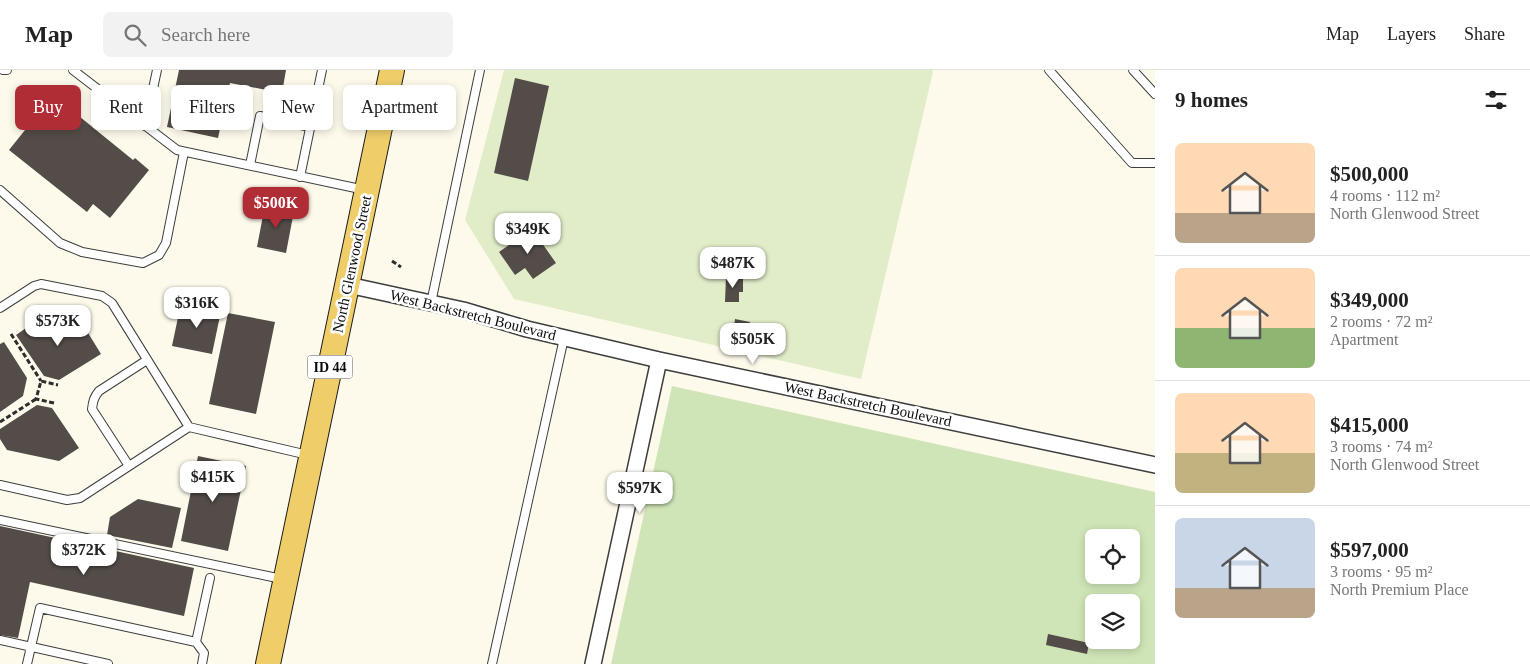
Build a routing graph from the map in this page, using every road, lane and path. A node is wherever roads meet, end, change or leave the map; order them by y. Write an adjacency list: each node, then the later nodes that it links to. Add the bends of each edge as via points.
1 (3, 70): 2 (lane)
2 (7, 70)
3 (73, 70): 10 (lane)
4 (157, 70): 11 (lane)
5 (322, 70): 12 (lane)
6 (392, 70): 22 (main road, North Glenwood Street / ID 44)
7 (480, 70): 26 (lane)
8 (1049, 70): 18 (lane, via 1132,163)
9 (1133, 70): 13 (lane)
10 (92, 85)
11 (154, 85)
12 (319, 85)
13 (1155, 94)
14 (263, 117): 19 (lane, via 260,116)
15 (151, 130): 17 (lane)
16 (309, 130): 20 (lane)
17 (181, 151): 19 (lane); 21 (lane, via 166,242 159,255 143,263 82,252 60,243)
18 (1155, 163)
19 (250, 165): 20 (lane)
20 (300, 177): 22 (lane)
21 (0, 190)
22 (367, 191): 25 (main road, North Glenwood Street / ID 44)
23 (392, 261): 24 (path)
24 (401, 267)
25 (348, 284): 26 (street, West Backstretch Boulevard); 38 (main road, North Glenwood Street / ID 44)
26 (431, 303): 29 (street, West Backstretch Boulevard)
27 (0, 308): 30 (lane, via 41,284 102,296 112,303)
28 (11, 334): 32 (path)
29 (564, 338): 31 (street, West Backstretch Boulevard); 52 (lane)
30 (147, 360): 37 (lane); 40 (lane, via 94,396 92,409)
31 (659, 360): 39 (street, West Backstretch Boulevard); 53 (street)
32 (41, 381): 33 (path); 34 (path)
33 (58, 385)
34 (36, 399): 35 (path); 36 (path)
35 (54, 403)
36 (0, 422)
37 (188, 427): 38 (lane); 40 (lane)
38 (312, 456): 44 (main road, North Glenwood Street / ID 44)
39 (1155, 465)
40 (129, 466): 41 (lane, via 74,500)
41 (0, 485)
42 (0, 520): 44 (lane)
43 (210, 578): 46 (lane)
44 (286, 579): 51 (main road, North Glenwood Street / ID 44)
45 (0, 640): 47 (lane)
46 (196, 642): 47 (lane, via 40,608); 50 (lane, via 204,653)
47 (31, 647): 48 (lane); 49 (lane)
48 (27, 664)
49 (108, 664)
50 (202, 664)
51 (268, 664)
52 (492, 664)
53 (593, 664)

